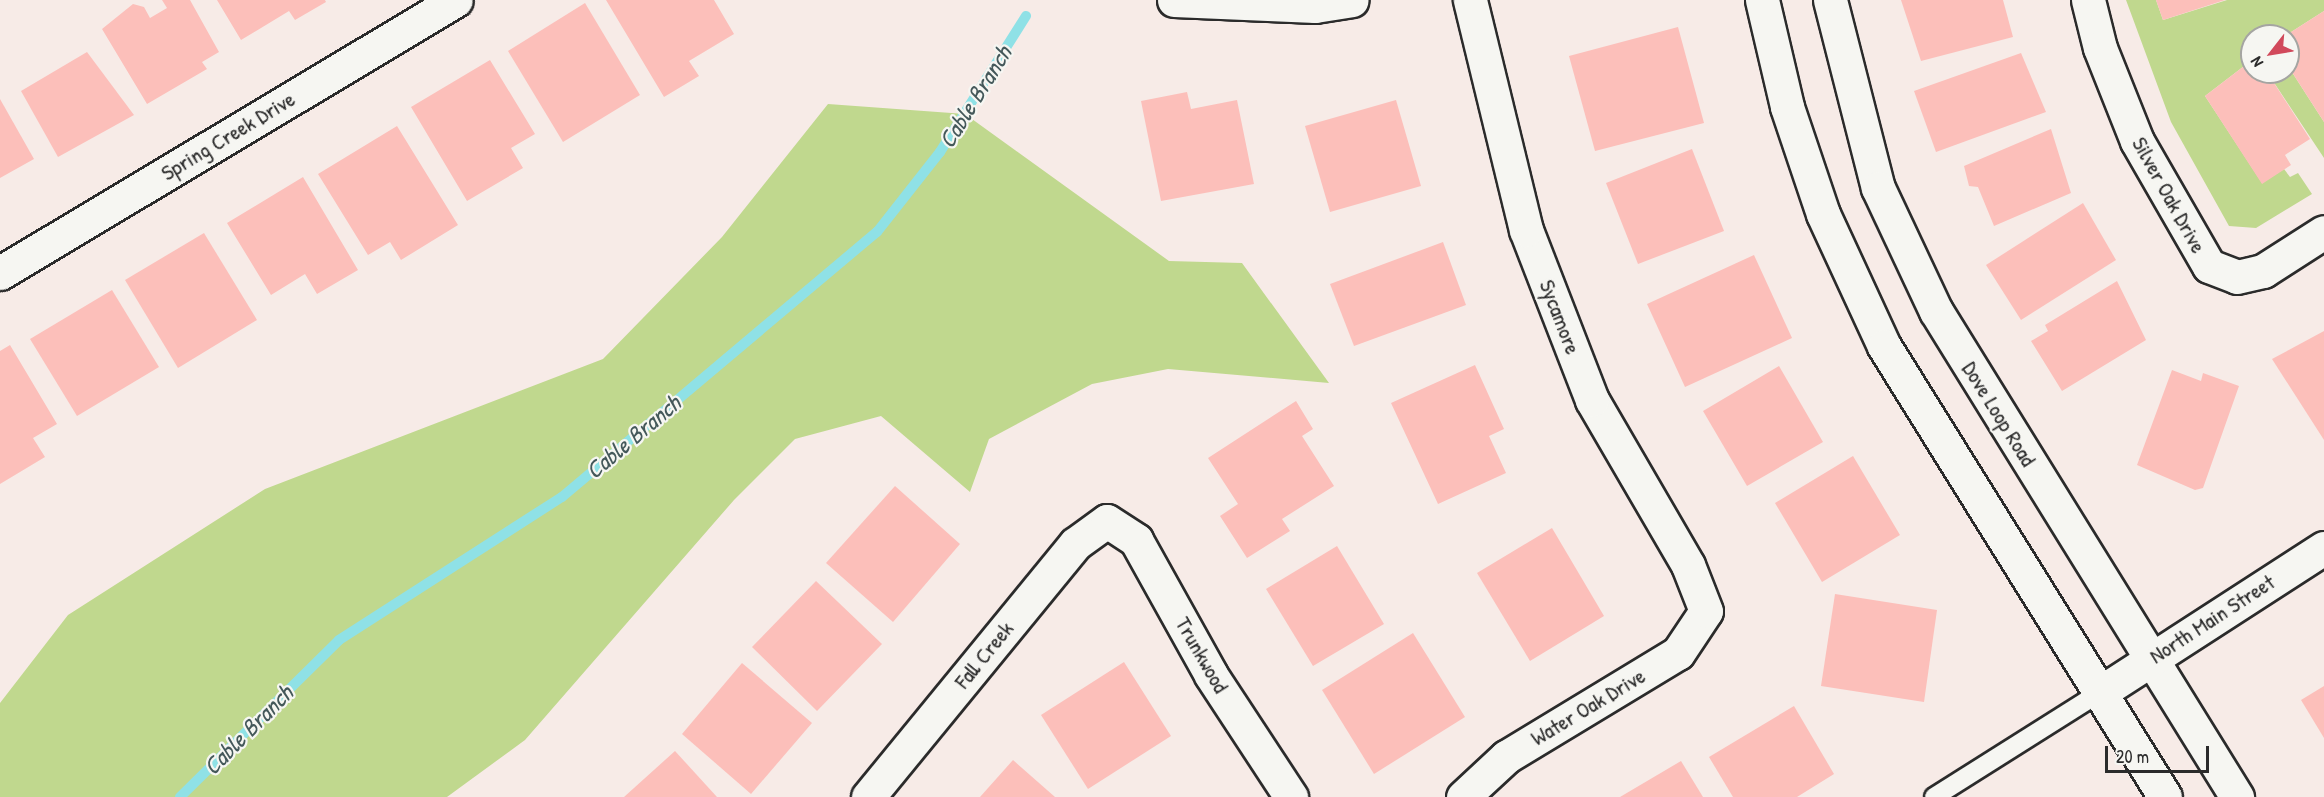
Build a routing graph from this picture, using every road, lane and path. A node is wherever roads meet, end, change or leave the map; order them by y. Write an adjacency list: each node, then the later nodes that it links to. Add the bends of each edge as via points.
1 (456, 0): 9 (street, Spring Creek Drive)
2 (1174, 0): 3 (street, via 1315,6)
3 (1352, 0)
4 (1470, 0): 12 (street, Sycamore, via 1530,240 1592,400 1688,565)
5 (1762, 0): 14 (street, via 1787,107 1822,214 1884,346 1953,465)
6 (1830, 0): 13 (street, Dove Loop Road, via 1878,188 1936,311)
7 (2088, 0): 8 (street, Silver Oak Drive, via 2100,48 2137,141 2209,266 2237,277 2264,271)
8 (2324, 232)
9 (0, 273)
10 (1107, 521): 15 (street, Fall Creek, via 1075,544); 16 (street, Trunkwood, via 1136,540 1211,675)
11 (2324, 548): 13 (street, North Main Street)
12 (1706, 611): 17 (street, Water Oak Drive, via 1678,653 1506,757)
13 (2150, 659): 14 (street, North Main Street); 20 (street, Dove Loop Road)
14 (2101, 692): 18 (lane); 19 (street)
15 (868, 797)
16 (1291, 797)
17 (1463, 797)
18 (1934, 797)
19 (2165, 797)
20 (2237, 797)

